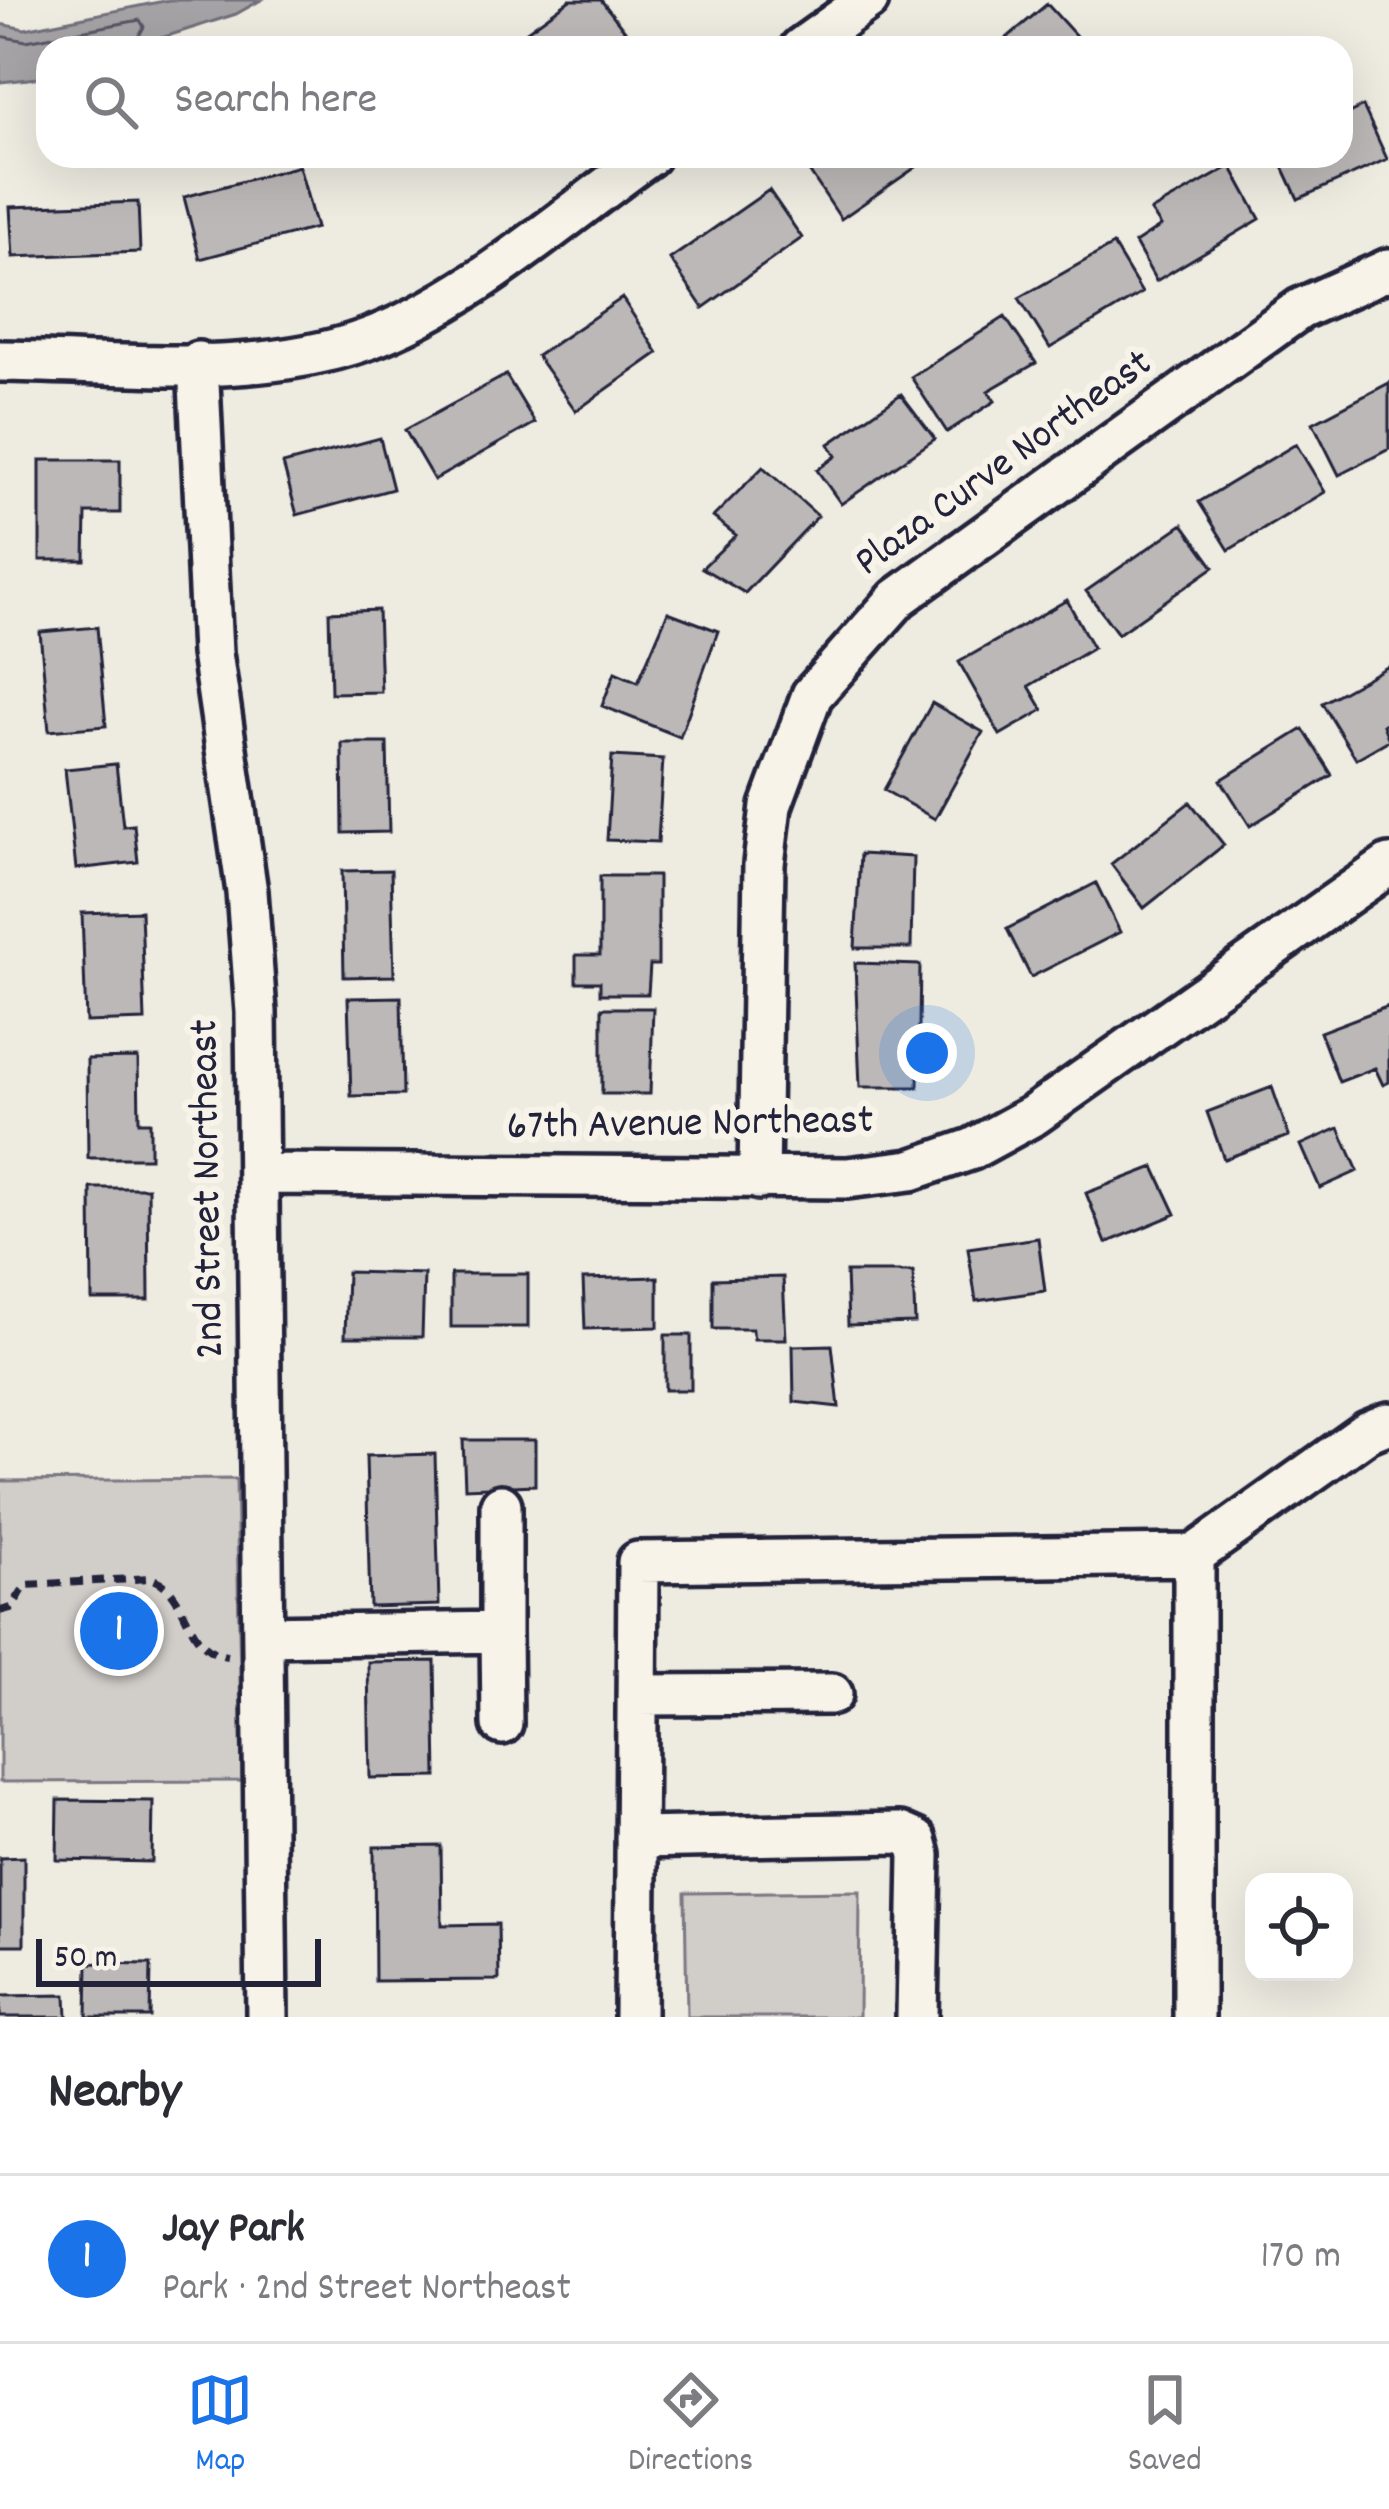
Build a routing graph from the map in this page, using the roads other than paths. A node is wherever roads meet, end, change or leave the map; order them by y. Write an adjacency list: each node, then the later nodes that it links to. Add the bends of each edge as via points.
1 (868, 0): 2 (street)
2 (818, 36)
3 (632, 168): 6 (street, via 470,284 365,340 262,362)
4 (1389, 268): 9 (street, Plaza Curve Northeast, via 1300,309 898,598 812,694 771,806 764,864)
5 (0, 361): 6 (street)
6 (198, 362): 8 (street, 2nd Street Northeast, via 212,653 248,892)
7 (1389, 865): 9 (street, 67th Avenue Northeast, via 1034,1115 972,1149 911,1171)
8 (259, 1174): 9 (street, 67th Avenue Northeast); 14 (street, 2nd Street Northeast)
9 (759, 1179)
10 (1389, 1423): 12 (street)
11 (501, 1505): 13 (street)
12 (1193, 1555): 16 (street, via 638,1562); 22 (street)
13 (501, 1632): 14 (street); 17 (street)
14 (263, 1646): 19 (street, 2nd Street Northeast)
15 (832, 1694): 16 (street)
16 (638, 1695): 18 (street)
17 (502, 1724)
18 (636, 1838): 20 (street); 21 (street, via 900,1833 916,1840)
19 (267, 2017)
20 (635, 2017)
21 (917, 2017)
22 (1194, 2017)

